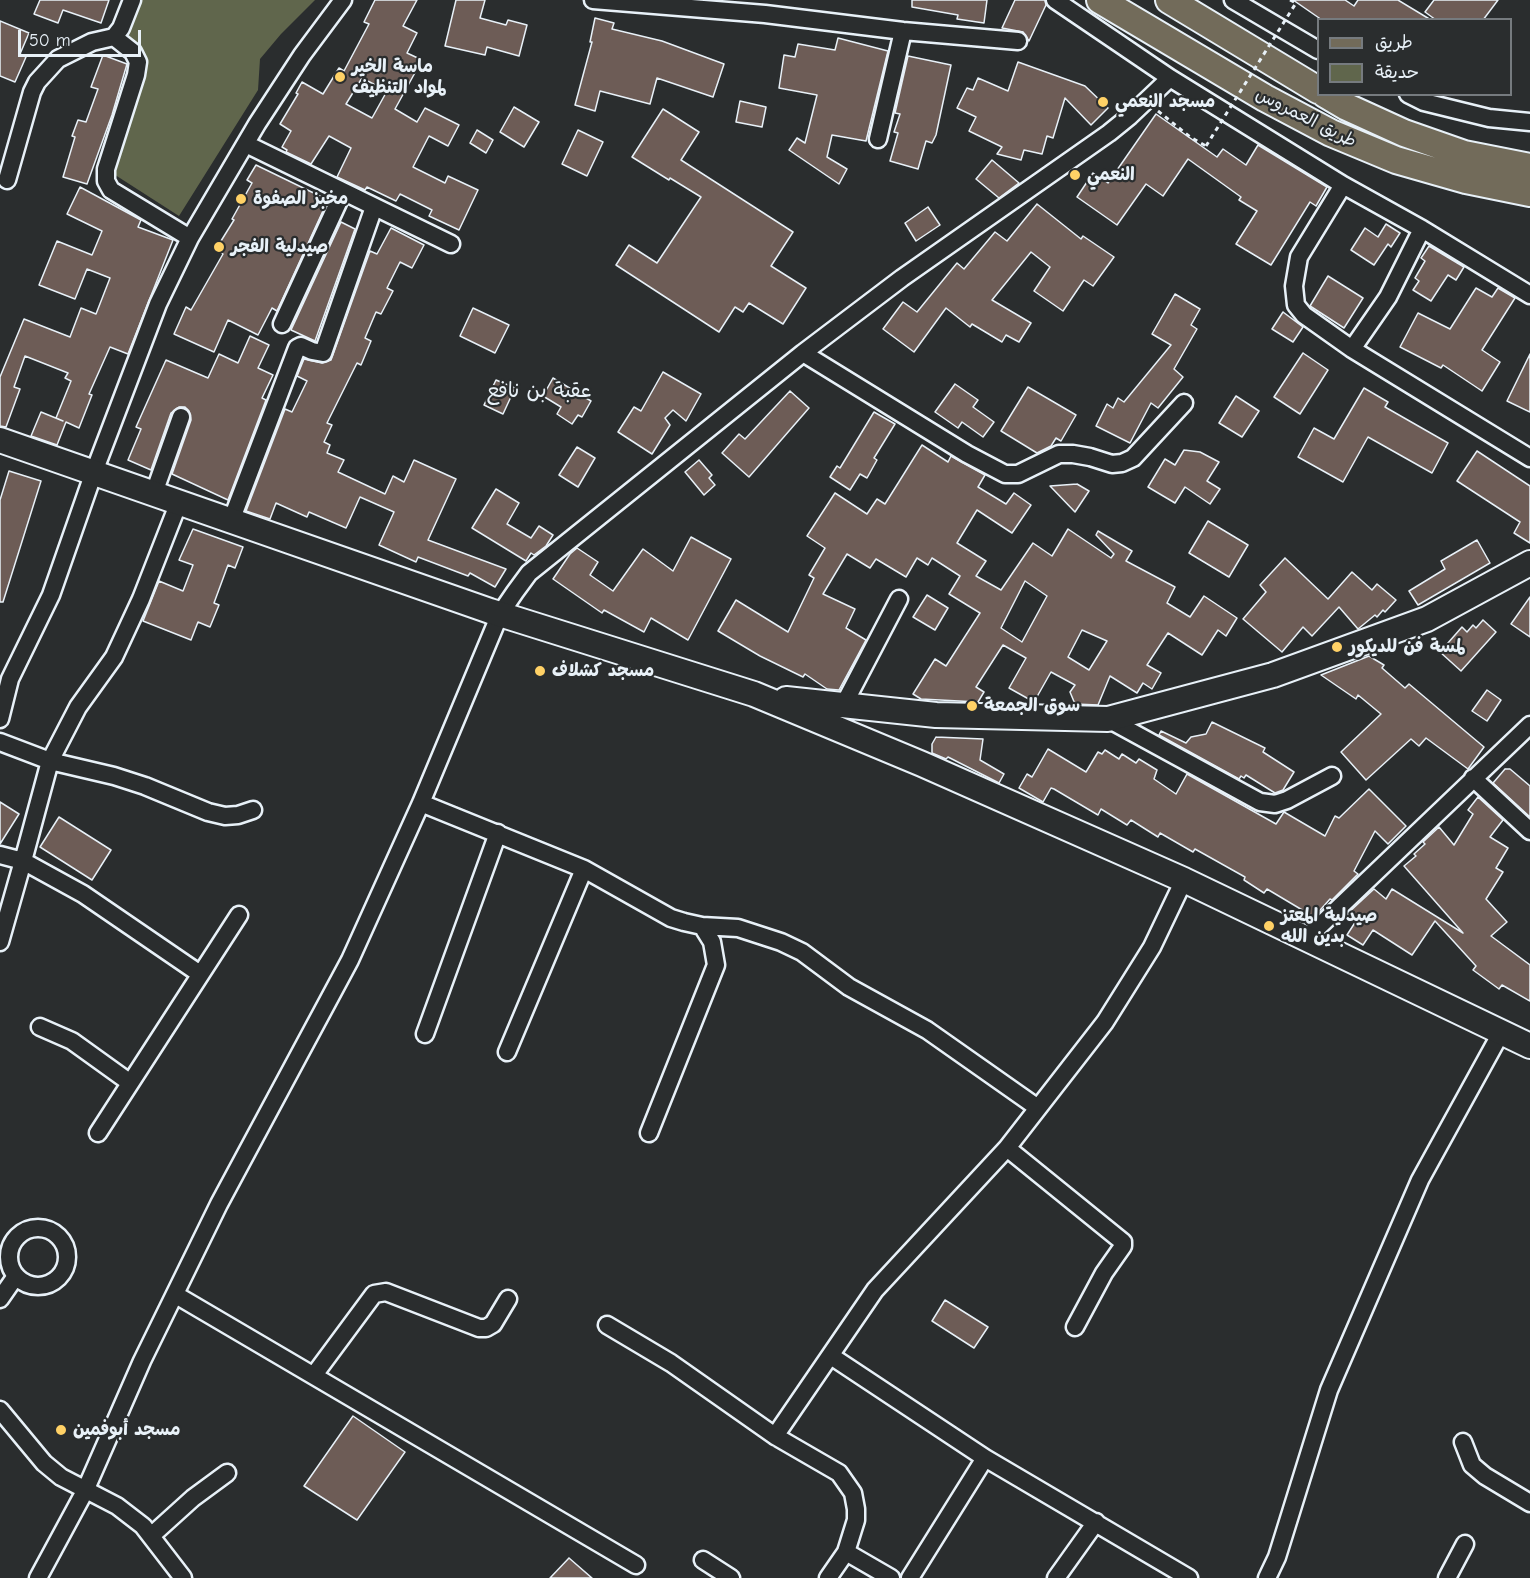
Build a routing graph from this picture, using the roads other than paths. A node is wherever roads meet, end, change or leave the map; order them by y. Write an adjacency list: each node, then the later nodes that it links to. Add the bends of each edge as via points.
1 (132, 0): 10 (street)
2 (343, 0): 19 (street, via 302,55)
3 (593, 0): 8 (street)
4 (1055, 0): 13 (street)
5 (1100, 0): 24 (main road, طريق العمروس, via 1331,133 1396,160)
6 (1169, 0): 14 (main road, طريق العمروس)
7 (1233, 0): 12 (street)
8 (767, 7): 9 (street)
9 (903, 30): 11 (street); 18 (street)
10 (114, 37): 21 (street, via 92,42 58,59 37,82); 27 (street, via 133,52 138,62 106,169 106,181 111,190)
11 (1018, 41)
12 (1317, 49)
13 (1170, 78): 22 (street); 32 (street, via 1109,133 902,278)
14 (1317, 89)
15 (1328, 96): 20 (main road, طريق العمروس, via 1404,133 1464,154)
16 (1412, 96): 17 (street, via 1489,118)
17 (1530, 122)
18 (878, 139)
19 (246, 144): 23 (street); 27 (street)
20 (1530, 167)
21 (7, 180)
22 (1342, 185): 26 (street); 31 (street, via 1299,256 1294,298 1304,315)
23 (343, 192): 25 (street); 30 (street)
24 (1530, 193)
25 (374, 207): 28 (street); 40 (street, via 323,353 297,348)
26 (1422, 228): 29 (street); 31 (street, via 1388,297)
27 (190, 238): 37 (street, via 158,304)
28 (452, 244)
29 (1530, 294)
30 (282, 324)
31 (1352, 349): 36 (street)
32 (803, 353): 33 (street, via 1005,474 1018,474 1059,454 1122,463 1133,458); 43 (street, via 529,573)
33 (1184, 403)
34 (181, 417): 38 (street)
35 (0, 440): 37 (main road)
36 (1530, 458)
37 (94, 472): 38 (main road); 47 (street, via 51,595 10,680)
38 (154, 493): 39 (main road)
39 (179, 502): 40 (main road); 52 (street, via 114,657 78,707)
40 (231, 521): 43 (main road)
41 (1530, 563): 48 (main road, via 1416,623 1273,675)
42 (899, 599): 45 (street)
43 (500, 614): 44 (main road); 55 (street)
44 (754, 694): 45 (main road); 51 (main road)
45 (843, 706): 46 (main road)
46 (910, 713): 48 (main road); 51 (main road, via 884,727)
47 (0, 719)
48 (1108, 719): 53 (street, via 1260,802 1275,804 1287,800)
49 (1530, 725): 54 (street)
50 (0, 742): 52 (street)
51 (884, 749): 62 (main road)
52 (50, 761): 56 (street, via 124,779 208,812 225,816); 60 (street)
53 (1332, 776)
54 (1473, 778): 57 (street); 65 (street)
55 (421, 803): 58 (street); 79 (street, via 350,960 219,1204)
56 (253, 810)
57 (1530, 831)
58 (498, 833): 61 (street); 70 (street)
59 (0, 855): 60 (street)
60 (23, 861): 66 (street); 67 (street, via 83,894)
61 (584, 869): 64 (street, via 664,914); 72 (street)
62 (1184, 880): 65 (main road); 74 (street, via 1152,947 1111,1012)
63 (239, 915): 67 (street)
64 (702, 926): 74 (street, via 738,928 802,952 849,987 927,1030); 75 (street, via 712,942 716,965)
65 (1307, 938): 69 (main road)
66 (0, 942)
67 (200, 974): 73 (street)
68 (40, 1027): 73 (street, via 72,1041)
69 (1502, 1031): 71 (main road); 107 (street, via 1420,1180 1329,1390)
70 (425, 1034)
71 (1530, 1046)
72 (507, 1052)
73 (129, 1082): 76 (street)
74 (1038, 1108): 77 (street)
75 (649, 1132)
76 (98, 1133)
77 (1007, 1148): 83 (street, via 1123,1242); 84 (street, via 875,1290)
78 (16, 1276): 80 (street)
79 (176, 1294): 85 (street); 91 (street)
80 (0, 1299)
81 (508, 1299): 85 (street, via 493,1324 479,1328 386,1292 374,1294)
82 (607, 1325): 87 (street, via 671,1363)
83 (1075, 1327)
84 (831, 1356): 87 (street); 89 (street)
85 (314, 1375): 98 (street)
86 (0, 1410): 91 (street, via 44,1462)
87 (775, 1436): 96 (street, via 839,1473 854,1493 856,1520)
88 (1463, 1442): 92 (street, via 1472,1466)
89 (985, 1458): 93 (street); 104 (street)
90 (227, 1473): 94 (street)
91 (85, 1491): 94 (street, via 132,1516); 99 (street)
92 (1530, 1503)
93 (1096, 1522): 105 (street); 106 (street)
94 (151, 1536): 100 (street)
95 (1465, 1544): 108 (street)
96 (846, 1552): 102 (street); 103 (street)
97 (703, 1560): 101 (street)
98 (636, 1565)
99 (38, 1578)
100 (183, 1578)
101 (731, 1578)
102 (828, 1578)
103 (891, 1578)
104 (910, 1578)
105 (1056, 1578)
106 (1189, 1578)
107 (1267, 1578)
108 (1447, 1578)

